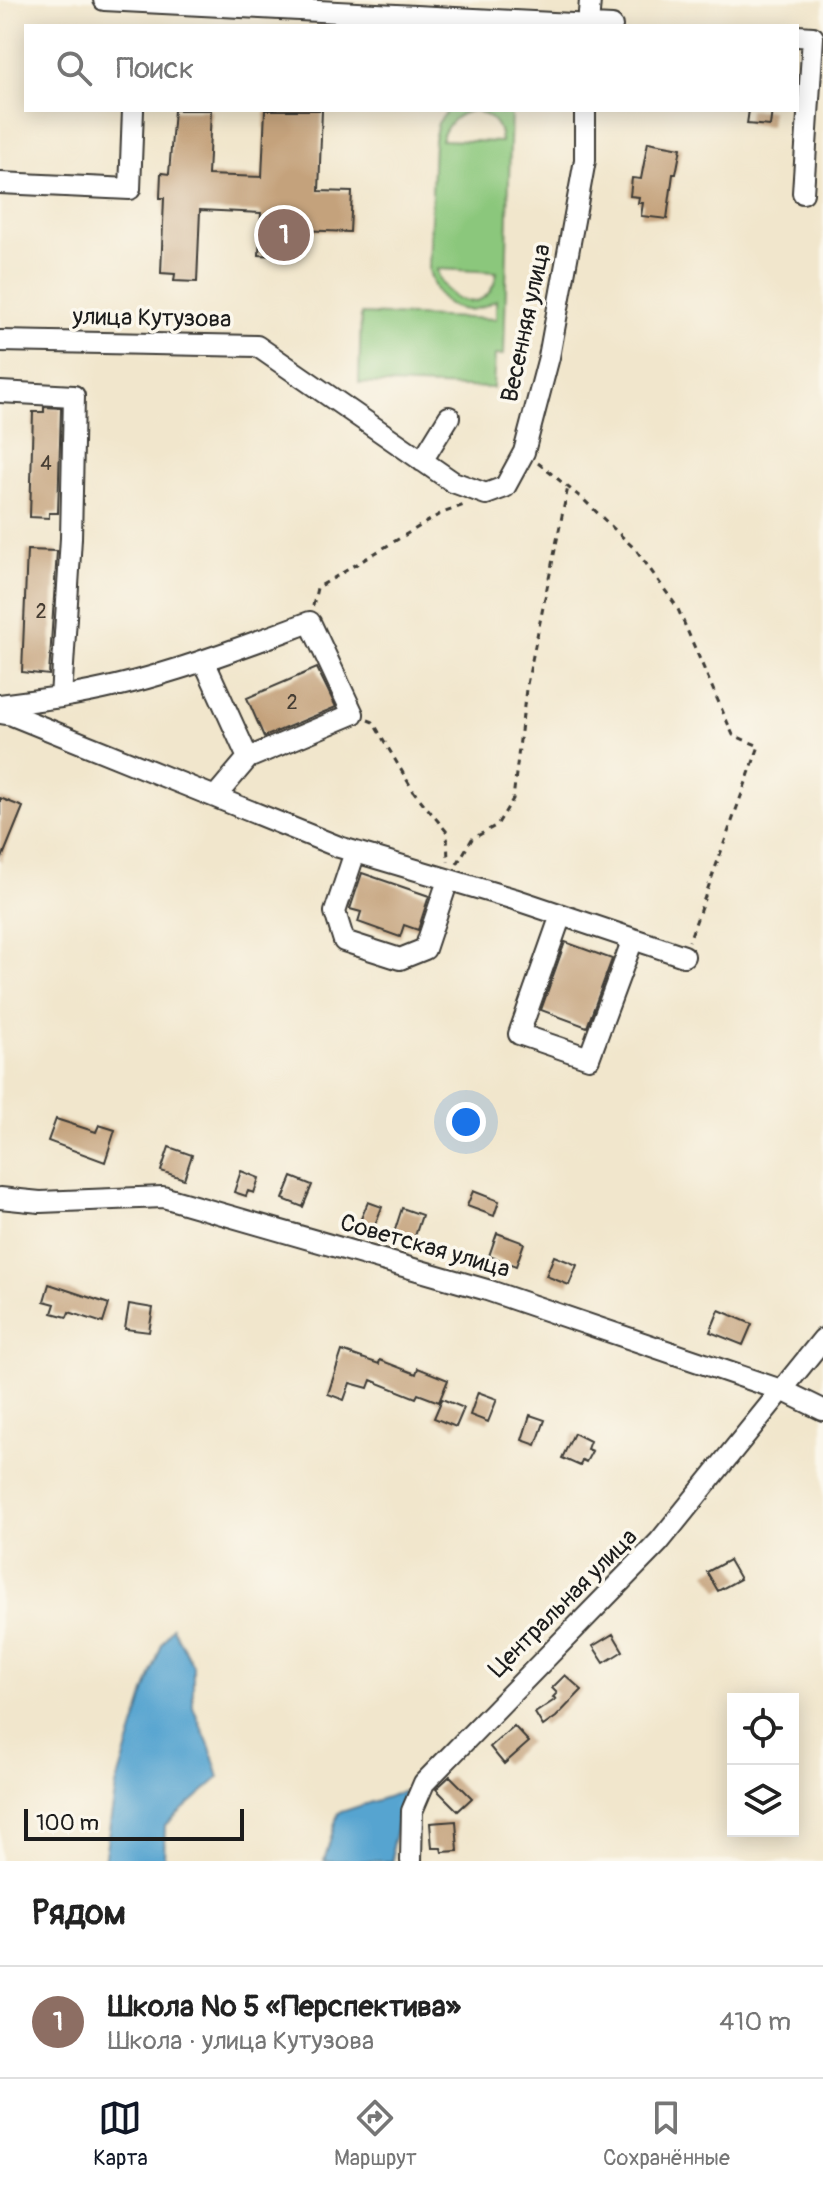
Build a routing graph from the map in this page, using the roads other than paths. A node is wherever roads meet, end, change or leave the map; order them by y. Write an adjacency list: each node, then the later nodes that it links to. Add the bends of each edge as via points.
1 (104, 0): 3 (street)
2 (590, 0): 5 (street)
3 (293, 12): 4 (street)
4 (565, 24)
5 (588, 24)
6 (805, 37): 10 (street)
7 (133, 112): 9 (street, via 130,189)
8 (585, 112): 15 (street, Весенняя улица, via 585,160 549,357 524,452 505,487 486,494)
9 (0, 183)
10 (803, 193)
11 (0, 341): 14 (street, улица Кутузова, via 257,346)
12 (0, 392): 17 (street, via 74,396)
13 (449, 417): 14 (street)
14 (422, 461): 15 (street, улица Кутузова)
15 (453, 482)
16 (204, 661): 17 (street); 20 (street); 20 (street, via 310,622 353,714)
17 (61, 697): 18 (street)
18 (0, 705)
19 (0, 713): 21 (street)
20 (248, 758): 21 (street)
21 (215, 797): 22 (street)
22 (355, 852): 23 (street); 23 (street, via 335,912 344,941 400,959 425,949)
23 (448, 880): 24 (street)
24 (561, 915): 25 (street); 25 (street, via 519,1034 589,1058)
25 (633, 939): 26 (street)
26 (684, 956)
27 (0, 1198): 29 (street, Советская улица, via 40,1202 163,1197 487,1290)
28 (823, 1339): 29 (street, Центральная улица)
29 (784, 1391): 30 (street, Советская улица); 31 (street, Центральная улица, via 659,1542 424,1783 412,1811)
30 (823, 1410)
31 (411, 1861)

